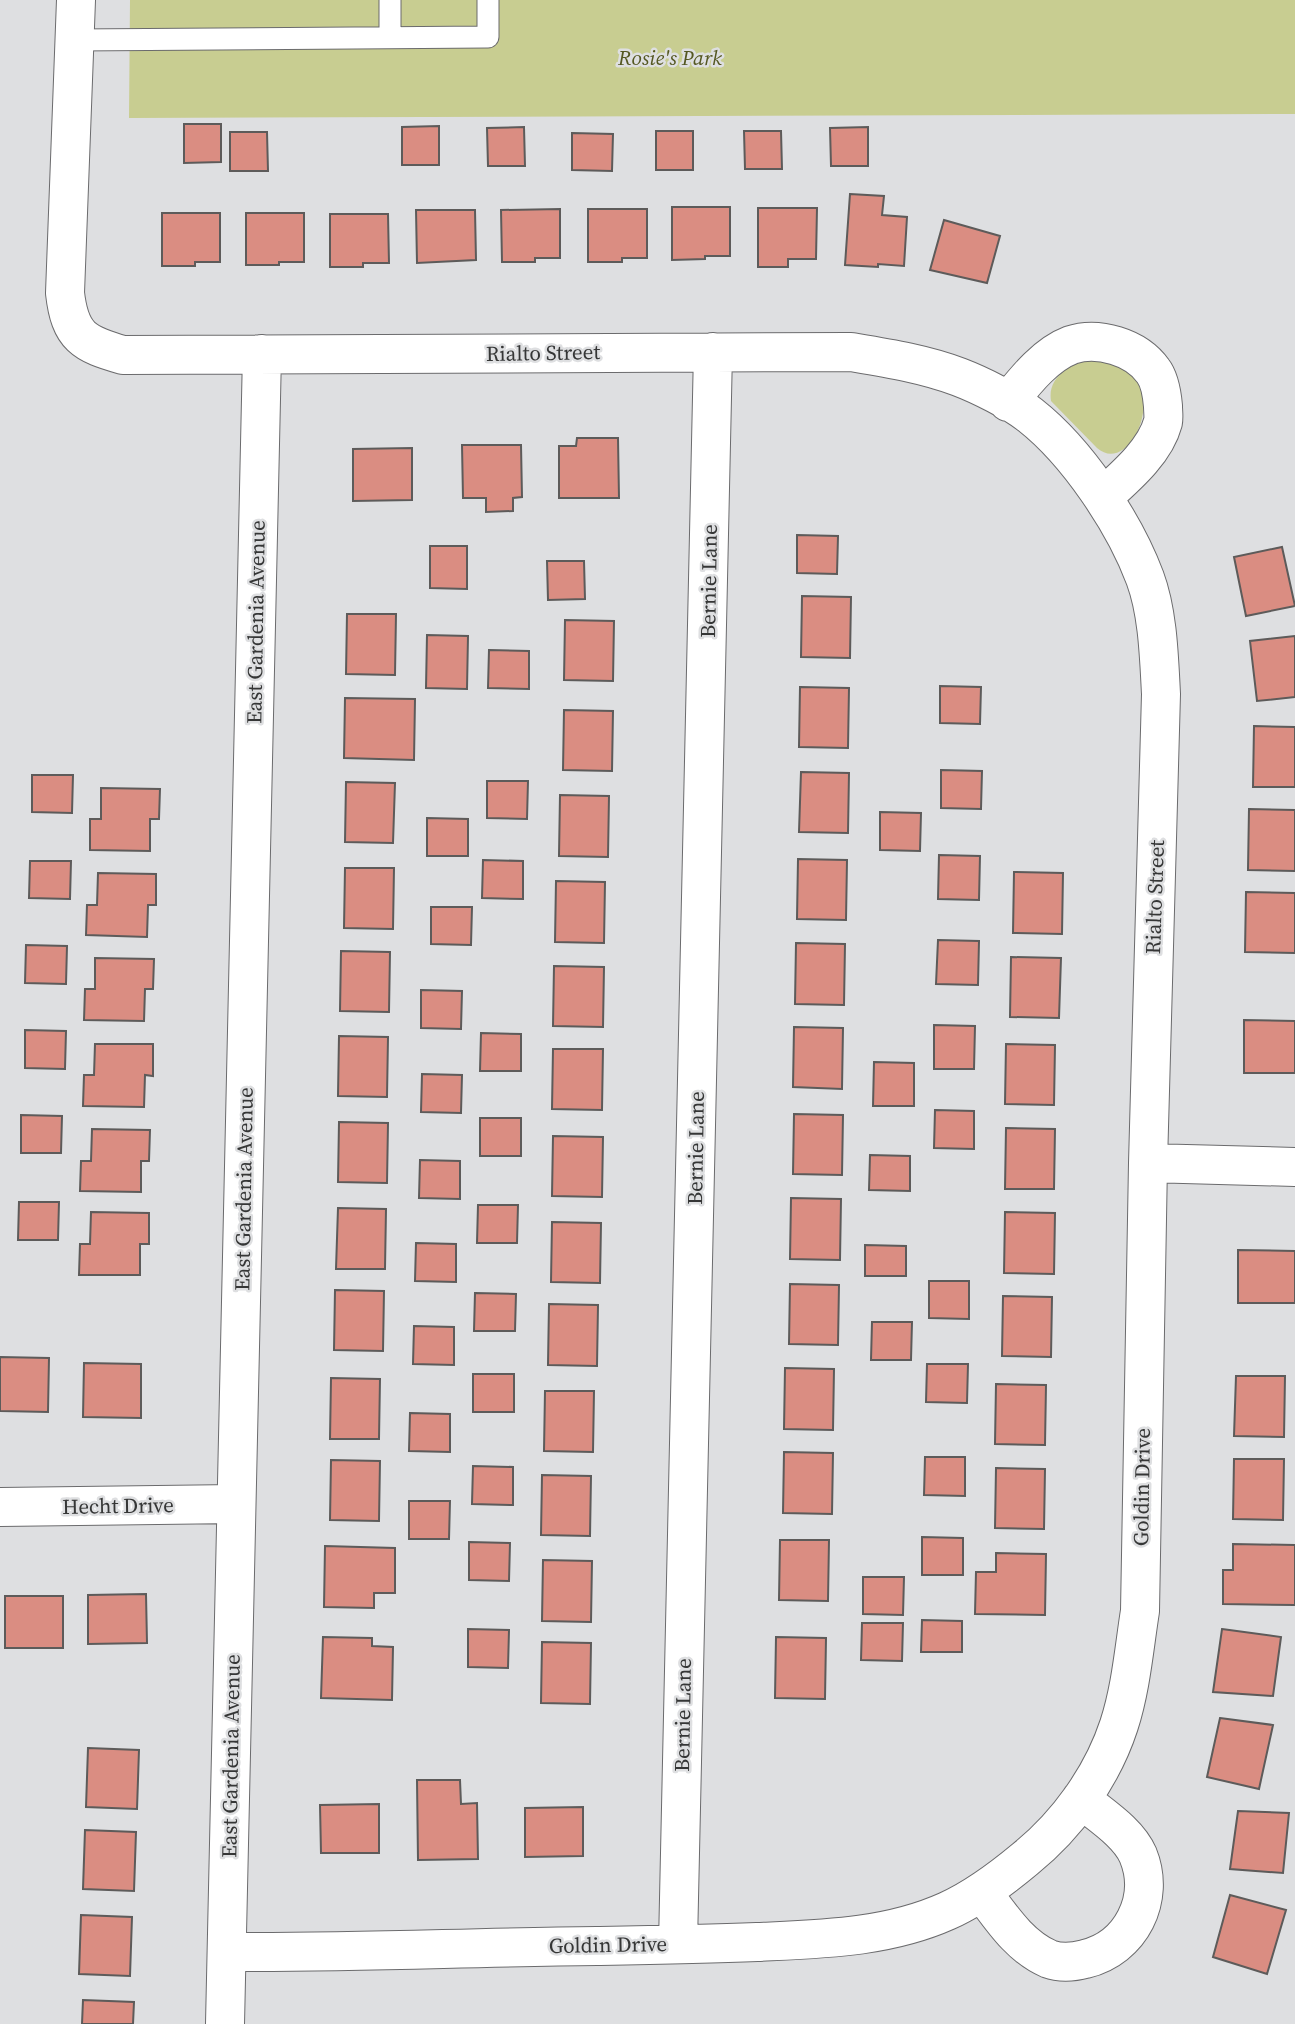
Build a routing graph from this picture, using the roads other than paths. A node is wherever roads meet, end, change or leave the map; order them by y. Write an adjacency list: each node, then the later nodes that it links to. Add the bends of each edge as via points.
1 (76, 0): 5 (street)
2 (390, 0): 4 (lane)
3 (488, 0): 4 (lane, via 488,37)
4 (390, 37): 5 (lane)
5 (75, 40): 7 (street, Rialto Street, via 65,293 76,332 92,346 123,355)
6 (713, 352): 7 (street, Rialto Street); 8 (street, Rialto Street, via 851,352 891,358 960,377); 16 (street, Bernie Lane)
7 (262, 354): 12 (street, East Gardenia Avenue)
8 (1008, 402): 9 (street, Rialto Street, via 1048,433); 9 (street, via 1054,354 1073,345 1116,345 1138,355 1154,372 1164,421 1141,459)
9 (1103, 496): 10 (street, Rialto Street, via 1146,580 1159,645)
10 (1147, 1163): 11 (street); 14 (street, Goldin Drive, via 1140,1611 1130,1682 1118,1726)
11 (1295, 1167)
12 (236, 1504): 13 (street, Hecht Drive); 17 (street, East Gardenia Avenue)
13 (0, 1507)
14 (1081, 1799): 15 (street, Goldin Drive, via 1046,1842); 15 (street, via 1125,1836 1137,1854 1143,1896 1138,1919 1126,1937 1095,1957 1052,1960 1033,1951)
15 (982, 1892): 16 (street, Goldin Drive, via 946,1912 850,1937)
16 (678, 1944): 17 (street, Goldin Drive)
17 (227, 1952): 18 (street, East Gardenia Avenue)
18 (225, 2024)

